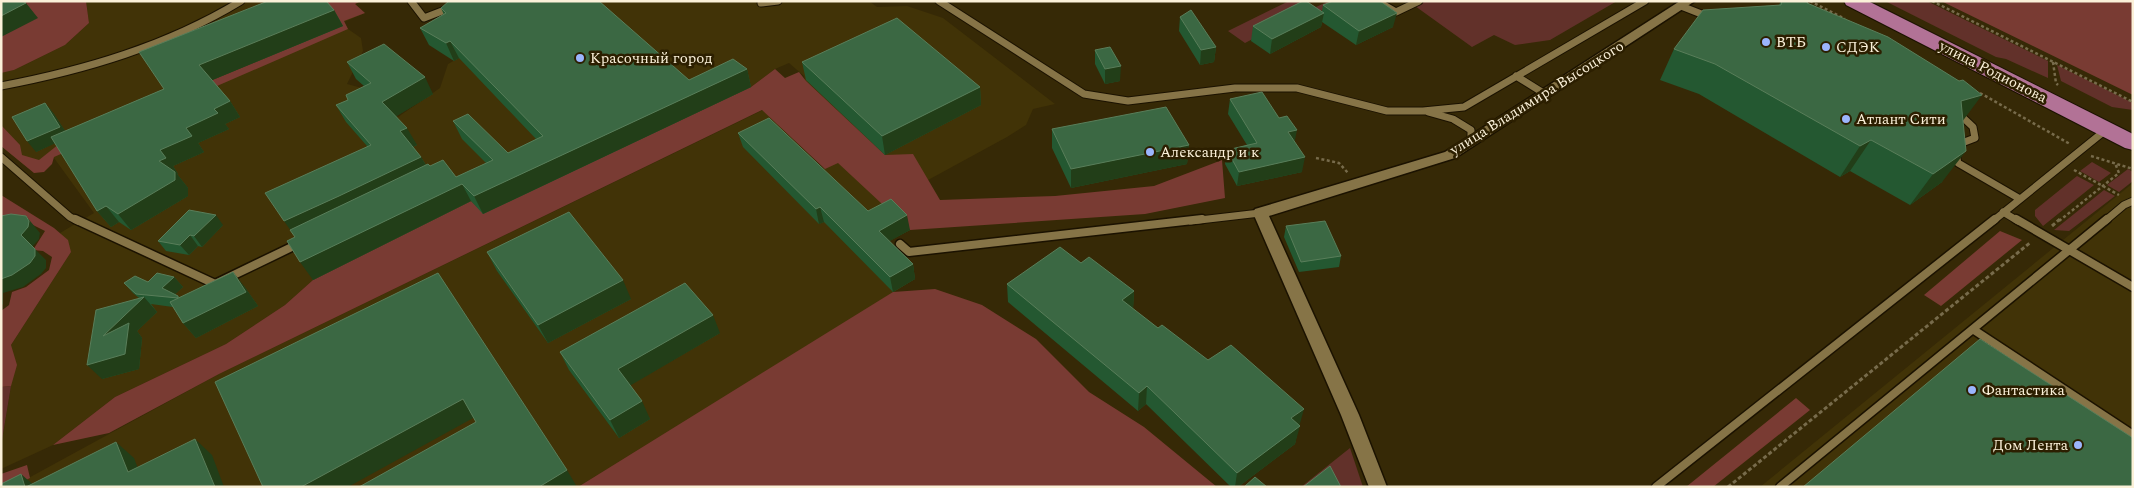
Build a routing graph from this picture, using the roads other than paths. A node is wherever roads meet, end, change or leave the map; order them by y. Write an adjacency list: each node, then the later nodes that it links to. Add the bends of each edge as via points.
1 (241, 1): 14 (lane, via 196,27 144,50 95,66)
2 (411, 1): 3 (lane, via 424,18)
3 (468, 1)
4 (778, 1): 9 (lane)
5 (939, 1): 17 (lane, via 1084,94 1128,101 1235,88 1297,88 1387,111)
6 (1377, 1): 7 (lane, via 1396,12)
7 (1419, 1)
8 (1645, 1): 13 (lane)
9 (761, 3)
10 (1685, 4): 12 (lane); 15 (street, улица Владимира Высоцкого)
11 (1851, 11): 18 (main road, улица Родионова)
12 (1714, 19)
13 (1516, 76): 15 (lane); 17 (lane, via 1464,107)
14 (1, 86)
15 (1545, 94): 19 (street, улица Владимира Высоцкого)
16 (1954, 109): 22 (lane, via 1973,127 1975,138 1954,146 1958,163)
17 (1423, 111): 19 (lane, via 1453,119 1471,130)
18 (2107, 129): 20 (main road, улица Родионова); 22 (lane)
19 (1471, 142): 25 (street, улица Владимира Высоцкого, via 1450,155)
20 (2133, 143)
21 (1, 157): 26 (lane, via 70,217 215,284)
22 (2020, 199): 24 (lane)
23 (2132, 201): 28 (lane)
24 (2003, 212): 28 (lane); 33 (lane)
25 (1260, 213): 27 (lane, via 909,252); 32 (street, via 1350,415)
26 (310, 238)
27 (900, 244)
28 (2069, 250): 29 (lane); 30 (lane)
29 (2133, 287)
30 (1974, 330): 31 (lane); 34 (lane)
31 (2133, 435)
32 (1378, 487)
33 (1656, 487)
34 (1780, 487)

